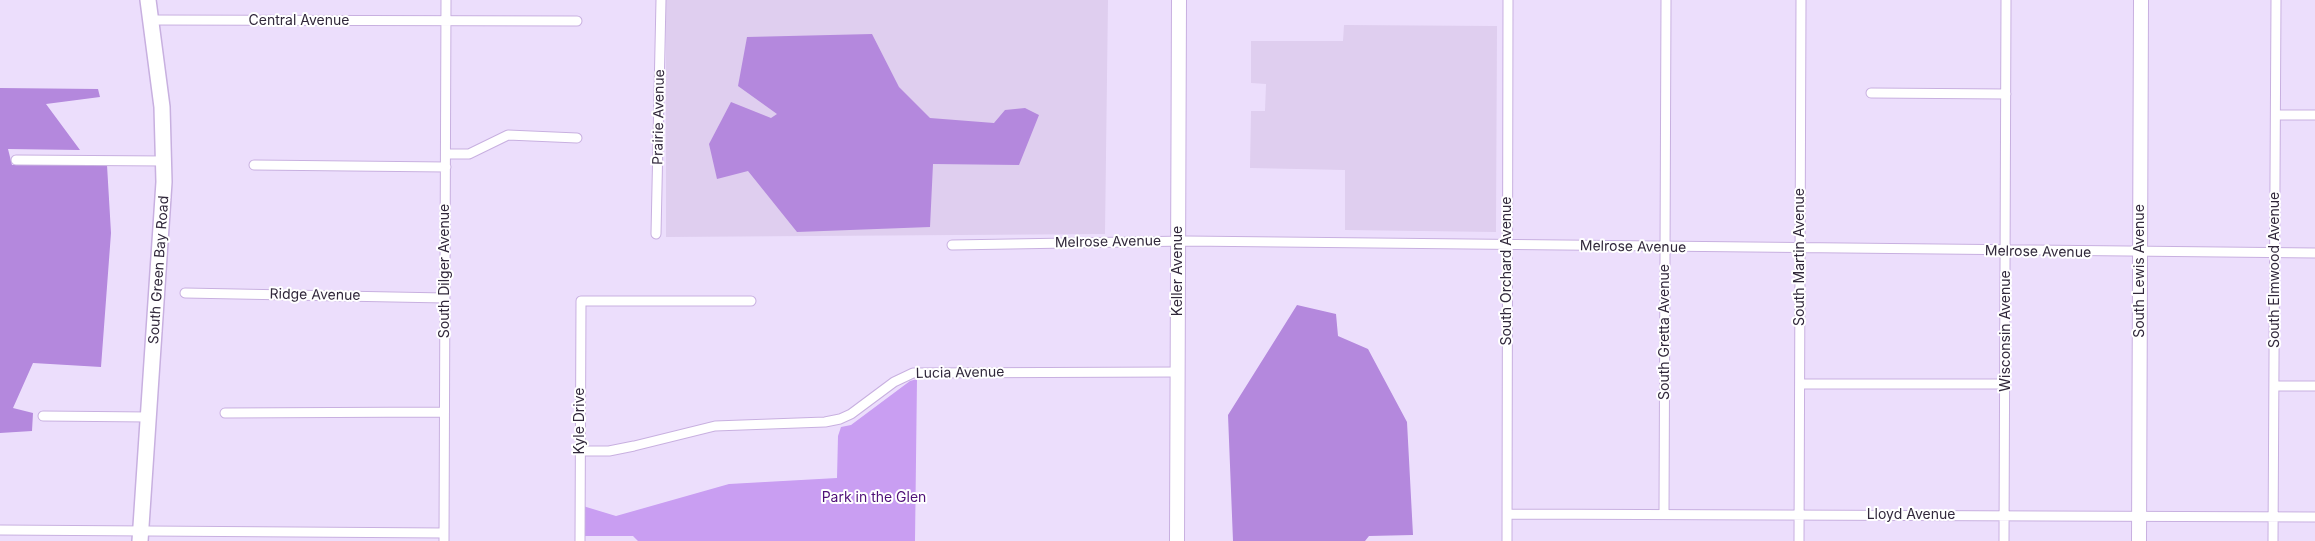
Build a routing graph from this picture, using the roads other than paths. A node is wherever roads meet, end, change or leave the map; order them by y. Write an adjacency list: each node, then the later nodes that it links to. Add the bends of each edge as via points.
1 (148, 0): 11 (main road, South Green Bay Road)
2 (446, 0): 12 (street, South Dilger Avenue)
3 (661, 0): 24 (street, Prairie Avenue)
4 (1179, 0): 25 (street, Keller Avenue)
5 (1508, 0): 27 (street, South Orchard Avenue)
6 (1666, 0): 28 (street, South Gretta Avenue)
7 (1801, 0): 29 (street, South Martin Avenue)
8 (2006, 0): 15 (street, Wisconsin Avenue)
9 (2141, 0): 31 (street, South Lewis Avenue)
10 (2276, 0): 16 (street, South Elmwood Avenue)
11 (151, 20): 12 (street, Central Avenue); 21 (main road, South Green Bay Road)
12 (446, 21): 13 (street, Central Avenue); 19 (street, South Dilger Avenue)
13 (577, 21)
14 (1871, 93): 15 (street)
15 (2006, 94): 30 (street, Wisconsin Avenue)
16 (2276, 115): 17 (street); 32 (street, South Elmwood Avenue)
17 (2315, 115)
18 (577, 138): 19 (street, via 508,135 469,154)
19 (446, 154): 23 (street, South Dilger Avenue)
20 (16, 160): 21 (street)
21 (165, 161): 47 (main road, South Green Bay Road)
22 (254, 165): 23 (street)
23 (446, 167): 36 (street, South Dilger Avenue)
24 (656, 234)
25 (1178, 241): 26 (street, Melrose Avenue); 27 (street, Melrose Avenue); 39 (street, Keller Avenue)
26 (952, 245)
27 (1507, 245): 28 (street, Melrose Avenue); 49 (street, South Orchard Avenue)
28 (1665, 247): 29 (street, Melrose Avenue); 50 (street, South Gretta Avenue)
29 (1800, 249): 30 (street, Melrose Avenue); 40 (street, South Martin Avenue)
30 (2006, 251): 31 (street, Melrose Avenue); 41 (street, Wisconsin Avenue)
31 (2140, 253): 32 (street, Melrose Avenue); 53 (street, South Lewis Avenue)
32 (2275, 253): 33 (street, Melrose Avenue); 42 (street, South Elmwood Avenue)
33 (2315, 254)
34 (185, 293): 36 (street, Ridge Avenue)
35 (573, 295): 37 (street)
36 (445, 298): 44 (street, South Dilger Avenue)
37 (581, 301): 38 (street); 48 (street, Kyle Drive)
38 (751, 302)
39 (1178, 372): 48 (street, Lucia Avenue, via 913,373 894,382 840,419 716,426 609,451); 60 (street, Keller Avenue)
40 (1800, 384): 41 (street); 51 (street, South Martin Avenue)
41 (2006, 384): 52 (street, Wisconsin Avenue)
42 (2274, 386): 43 (street); 54 (street, South Elmwood Avenue)
43 (2315, 386)
44 (443, 412): 45 (street); 58 (street, South Dilger Avenue)
45 (225, 413)
46 (43, 416): 47 (street)
47 (148, 417): 57 (main road, South Green Bay Road)
48 (580, 451): 59 (street, Kyle Drive)
49 (1507, 514): 50 (street, Lloyd Avenue); 61 (street, South Orchard Avenue)
50 (1664, 514): 51 (street, Lloyd Avenue)
51 (1799, 515): 52 (street, Lloyd Avenue); 62 (street, South Martin Avenue)
52 (2005, 516): 53 (street, Lloyd Avenue); 63 (street, Wisconsin Avenue)
53 (2139, 516): 54 (street, Lloyd Avenue); 64 (street, South Lewis Avenue)
54 (2273, 517): 55 (street, Lloyd Avenue); 65 (street, South Elmwood Avenue)
55 (2315, 517)
56 (0, 530): 57 (street)
57 (140, 536): 58 (street)
58 (444, 537)
59 (580, 541)
60 (1177, 541)
61 (1507, 541)
62 (1799, 541)
63 (2004, 541)
64 (2139, 541)
65 (2273, 541)

